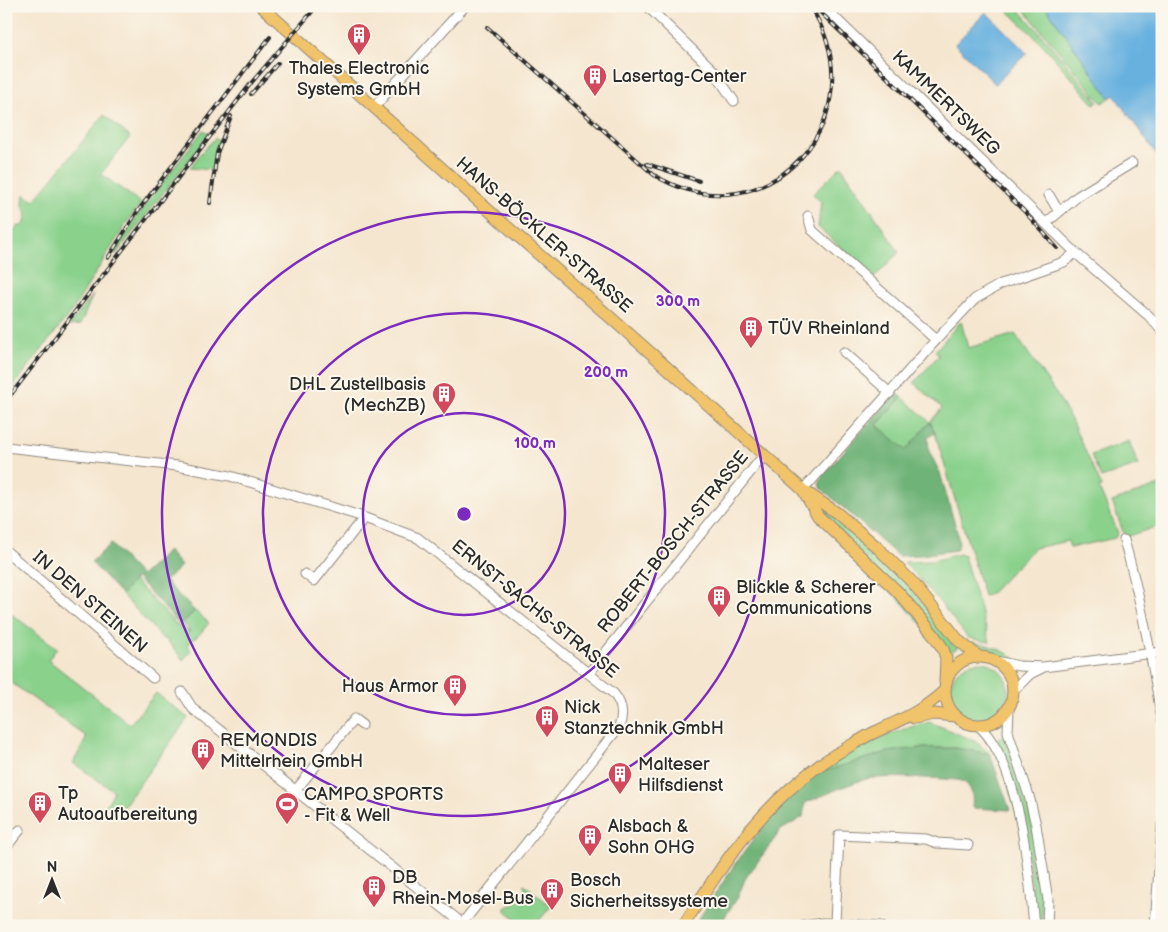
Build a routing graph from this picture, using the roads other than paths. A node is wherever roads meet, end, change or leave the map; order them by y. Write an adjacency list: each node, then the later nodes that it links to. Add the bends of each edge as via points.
1 (261, 6): 6 (main road, HANS-BÖCKLER-STRASSE)
2 (465, 6): 6 (street)
3 (647, 6): 5 (street, via 713,70)
4 (822, 6): 11 (street, KAMMERTSWEG)
5 (734, 101)
6 (374, 108): 18 (main road, HANS-BÖCKLER-STRASSE)
7 (1132, 163): 9 (street, via 1078,196)
8 (1049, 196): 9 (street)
9 (1059, 212): 11 (street)
10 (808, 216): 14 (street, via 812,230)
11 (1046, 224): 12 (street, KAMMERTSWEG)
12 (1075, 253): 13 (street, KAMMERTSWEG); 14 (street, via 1064,262 1001,284 975,298)
13 (1162, 331)
14 (936, 340): 16 (street)
15 (844, 352): 16 (street)
16 (890, 393): 19 (street)
17 (6, 447): 20 (street, ERNST-SACHS-STRASSE, via 177,466 230,476)
18 (764, 455): 19 (main road, HANS-BÖCKLER-STRASSE); 29 (street, ROBERT-BOSCH-STRASSE)
19 (803, 490): 26 (main road, HANS-BÖCKLER-STRASSE, via 837,513 891,560 935,609 959,642); 31 (main road, HANS-BÖCKLER-STRASSE, via 818,516 899,593 934,635 946,658)
20 (364, 518): 23 (street, via 318,584); 29 (street, ERNST-SACHS-STRASSE, via 418,538)
21 (1124, 540): 25 (street)
22 (6, 551): 30 (street, IN DEN STEINEN)
23 (305, 574)
24 (1162, 652): 25 (street)
25 (1152, 653): 28 (street); 37 (street)
26 (979, 657): 27 (main road); 31 (main road, via 958,664 949,674)
27 (996, 661): 28 (street); 32 (main road, via 1009,674)
28 (1043, 667): 32 (street, via 1030,674)
29 (589, 673): 46 (street, ERNST-SACHS-STRASSE, via 618,698 623,712 619,727)
30 (153, 678)
31 (945, 687): 35 (main road, via 947,704); 36 (main road, via 927,706)
32 (1013, 691): 34 (main road)
33 (182, 692): 40 (street, via 193,709)
34 (1009, 708): 39 (main road, via 996,721); 51 (street, via 1008,732 1036,825 1048,900)
35 (954, 716): 36 (main road, via 934,714); 39 (main road)
36 (903, 720): 47 (main road, via 833,756 778,799 732,850)
37 (1162, 720)
38 (362, 725): 40 (street, via 354,719)
39 (979, 726): 50 (street, via 996,747 1016,804)
40 (295, 792): 46 (street)
41 (1162, 825): 52 (street)
42 (20, 830): 44 (street)
43 (968, 844): 45 (street, via 840,835)
44 (6, 847)
45 (841, 924): 48 (street); 49 (street)
46 (461, 925)
47 (683, 926)
48 (803, 926)
49 (881, 926)
50 (1034, 926)
51 (1047, 926)
52 (1156, 926)

